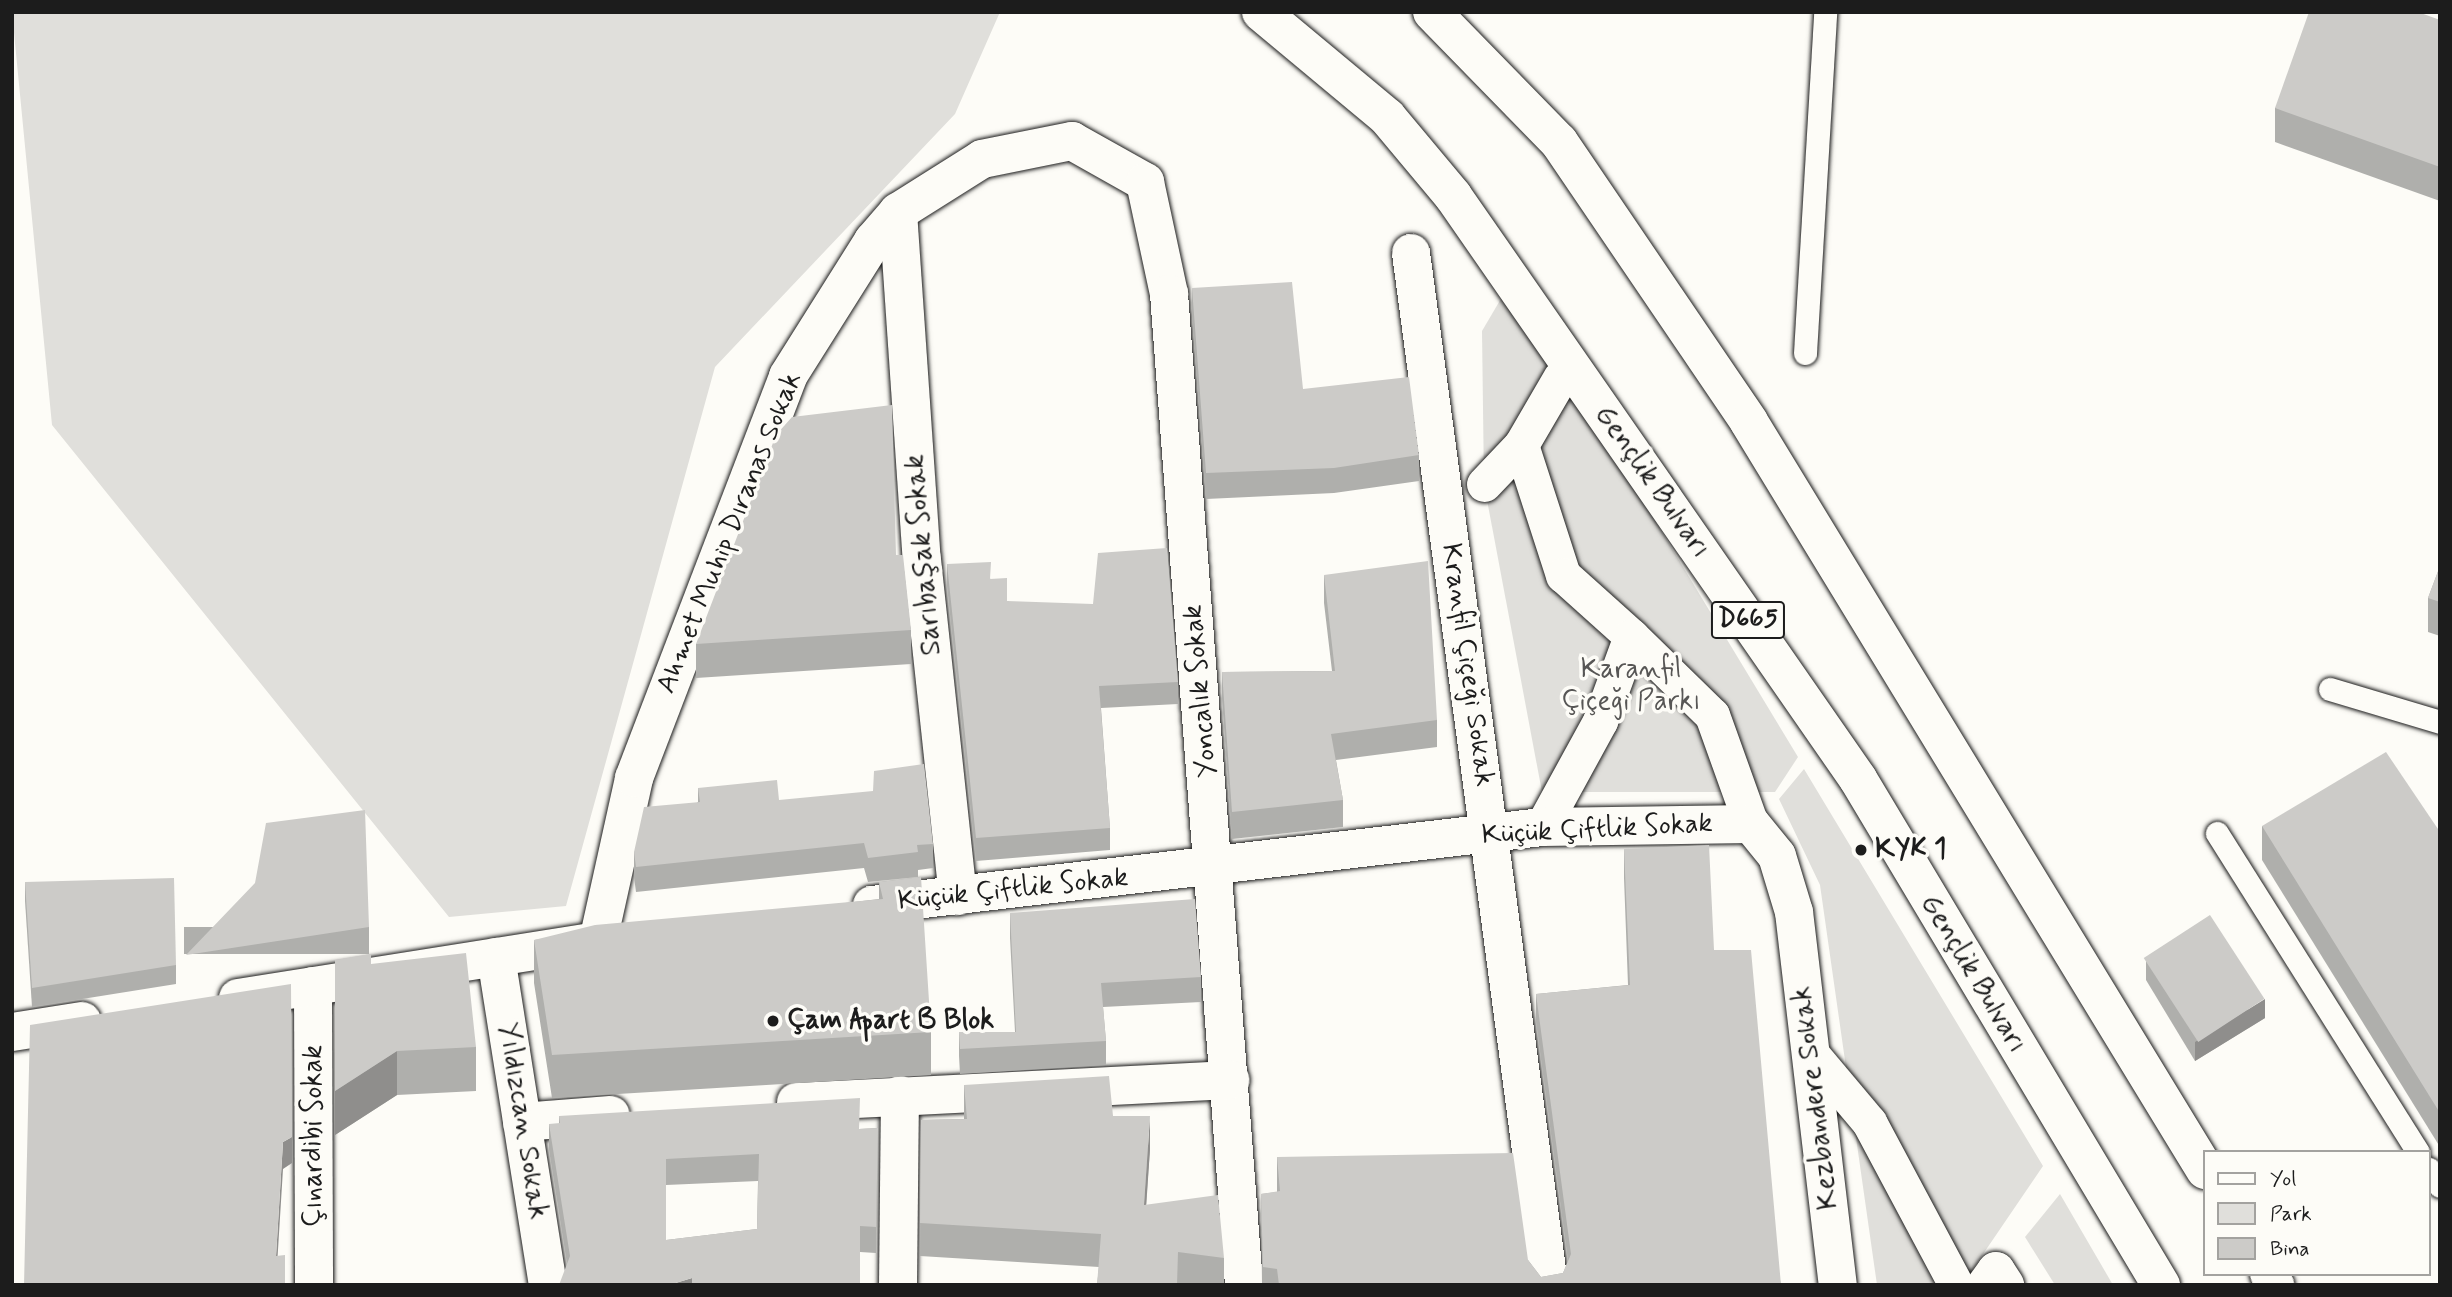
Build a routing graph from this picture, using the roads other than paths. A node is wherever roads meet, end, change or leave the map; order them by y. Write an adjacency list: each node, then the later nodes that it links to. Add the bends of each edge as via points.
1 (1261, 12): 44 (main road, Gençlik Bulvarı / D665, via 1387,117 1461,208 1858,779)
2 (1432, 12): 34 (main road, via 1559,142 1749,422)
3 (1825, 12): 7 (lane)
4 (1072, 141): 5 (main road, Ahmet Muhip Dıranas Sokak, via 982,159); 18 (main road, Yoncalık Sokak, via 1145,182 1169,294)
5 (898, 212): 19 (main road, Sarıbaşak Sokak, via 922,560); 22 (main road, Ahmet Muhip Dıranas Sokak, via 873,241 788,376 634,778 615,939)
6 (1411, 253): 16 (main road, Kranfil Çiçeği Sokak)
7 (1805, 353)
8 (1560, 378): 9 (street)
9 (1521, 445): 10 (street); 11 (street, via 1563,575)
10 (1485, 484)
11 (1631, 636): 14 (street, via 1712,715); 15 (street, via 1600,721)
12 (2330, 689): 13 (lane)
13 (2440, 722)
14 (1751, 824): 15 (main road, Küçük Çiftlik Sokak); 21 (main road, Küçük Çiftlik Sokak, via 1777,856)
15 (1542, 827): 16 (main road, Küçük Çiftlik Sokak)
16 (1491, 833): 18 (main road, Küçük Çiftlik Sokak); 39 (main road, Kranfil Çiçeği Sokak)
17 (2217, 833): 33 (lane)
18 (1215, 869): 19 (main road, Küçük Çiftlik Sokak); 28 (main road, Yoncalık Sokak)
19 (958, 896): 20 (main road, Küçük Çiftlik Sokak)
20 (837, 909)
21 (1794, 912): 27 (main road, Kezbandere Sokak)
22 (496, 957): 23 (main road); 32 (main road, Yıldızcan Sokak)
23 (313, 986): 24 (main road); 35 (main road, Çınardibi Sokak)
24 (205, 1003)
25 (125, 1015): 26 (main road)
26 (12, 1032)
27 (1810, 1052): 40 (main road, Kezbandere Sokak); 41 (street, via 1869,1122)
28 (1230, 1080): 29 (main road); 38 (main road, Yoncalık Sokak)
29 (900, 1096): 30 (main road); 37 (main road)
30 (764, 1104)
31 (643, 1113): 32 (main road)
32 (522, 1122): 36 (main road, Yıldızcan Sokak)
33 (2417, 1150)
34 (2204, 1168)
35 (314, 1285)
36 (548, 1285)
37 (898, 1285)
38 (1244, 1285)
39 (1549, 1285)
40 (1838, 1285)
41 (1956, 1285)
42 (1986, 1285): 43 (main road, via 1996,1271)
43 (2005, 1285)
44 (2161, 1285)

